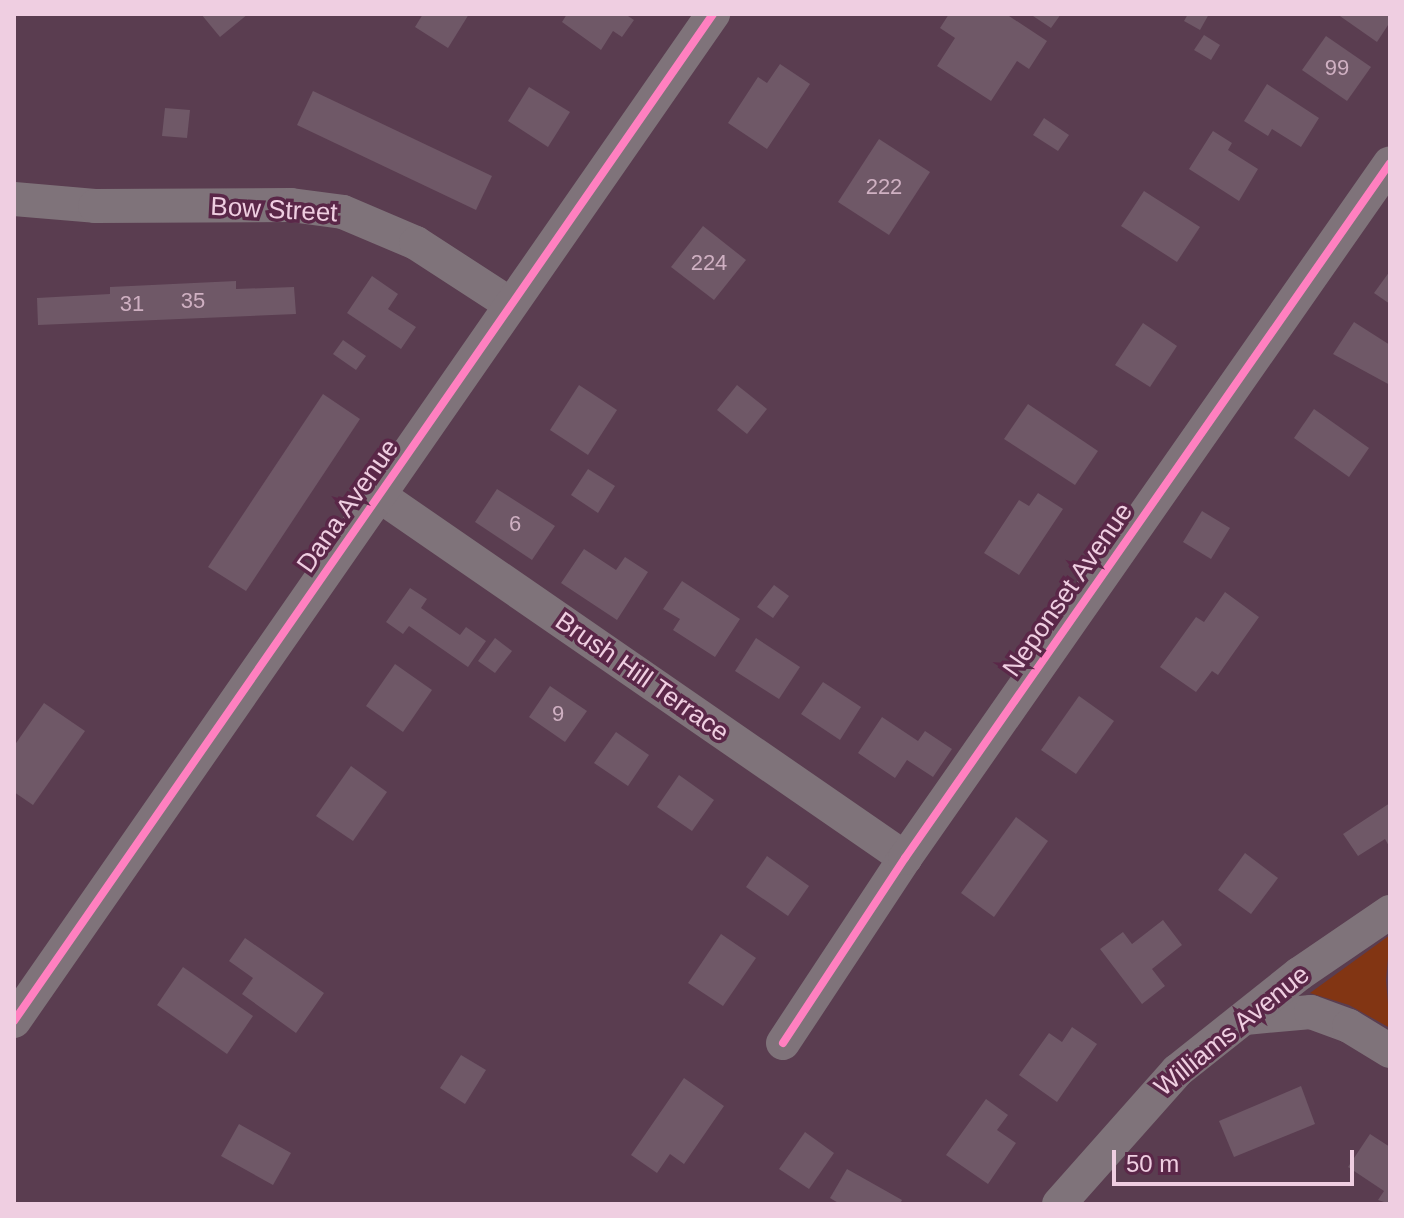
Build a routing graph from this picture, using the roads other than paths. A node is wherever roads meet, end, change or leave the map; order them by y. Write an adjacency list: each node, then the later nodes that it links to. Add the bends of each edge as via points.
1 (713, 14): 4 (street, Dana Avenue)
2 (1390, 163): 6 (street, Neponset Avenue)
3 (14, 199): 4 (street, Bow Street, via 95,206 278,205 343,212 416,243)
4 (510, 304): 5 (street, Dana Avenue)
5 (380, 496): 6 (street, Brush Hill Terrace); 9 (street, Dana Avenue)
6 (905, 858): 10 (street, Neponset Avenue)
7 (1390, 912): 8 (street, Williams Avenue)
8 (1237, 1020): 11 (street, via 1273,1012 1311,1012 1349,1026); 12 (street, Williams Avenue, via 1148,1100)
9 (14, 1021)
10 (783, 1043)
11 (1390, 1051)
12 (1059, 1204)

